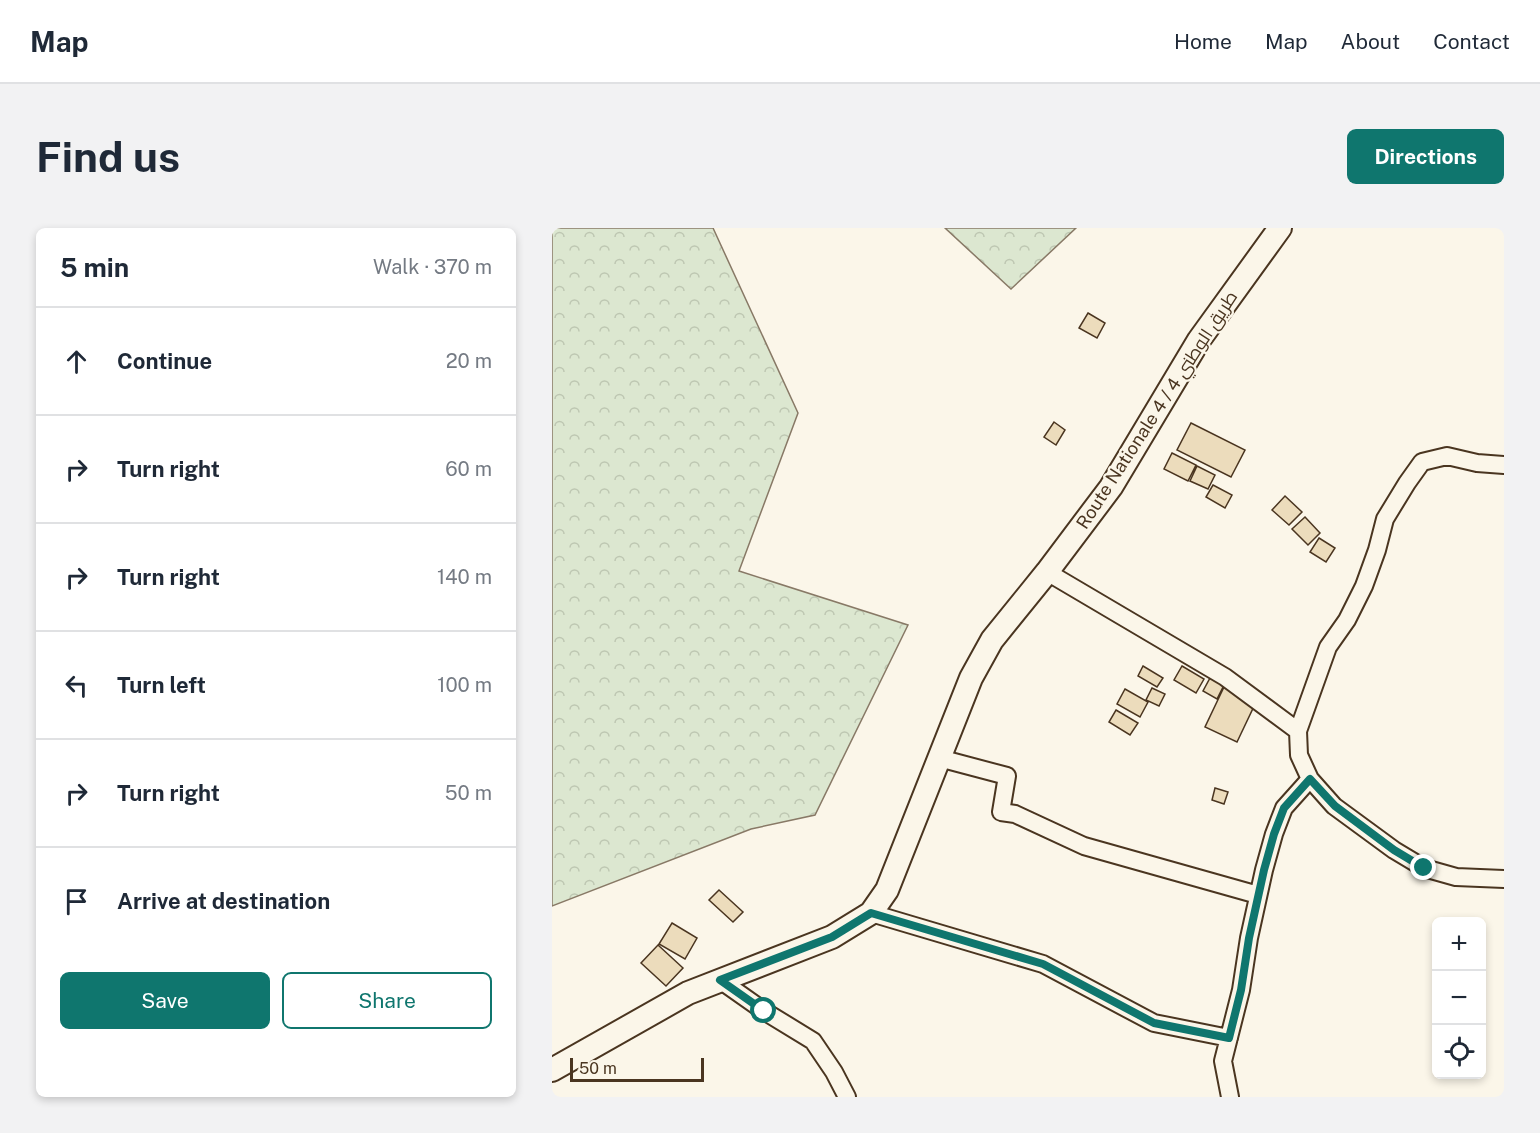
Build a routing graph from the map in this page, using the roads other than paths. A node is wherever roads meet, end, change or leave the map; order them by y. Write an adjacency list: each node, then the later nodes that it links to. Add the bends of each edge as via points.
1 (1280, 228): 3 (main road, Route Nationale 4 / طريق الوطني 4, via 1199,340 1111,487)
2 (1504, 465): 4 (street, via 1447,456 1422,462 1385,519 1364,586 1328,647)
3 (1047, 572): 4 (street, via 1225,677); 5 (main road, Route Nationale 4 / طريق الوطني 4, via 992,640 971,678)
4 (1298, 730): 6 (street, via 1299,755)
5 (939, 758): 8 (street, via 1007,776 1001,812 1015,814 1084,846); 9 (main road, Route Nationale 4 / طريق الوطني 4, via 887,890)
6 (1310, 779): 7 (street, via 1342,812 1424,868 1456,877); 8 (street, via 1284,808)
7 (1504, 879)
8 (1258, 894): 11 (street)
9 (871, 913): 10 (main road, Route Nationale 4 / طريق الوطني 4, via 832,937); 11 (street, via 1043,964 1154,1023)
10 (720, 980): 12 (main road, Route Nationale 4 / طريق الوطني 4, via 688,993); 13 (street, via 813,1041)
11 (1229, 1038): 14 (street, via 1223,1061)
12 (552, 1070)
13 (847, 1097)
14 (1230, 1097)

